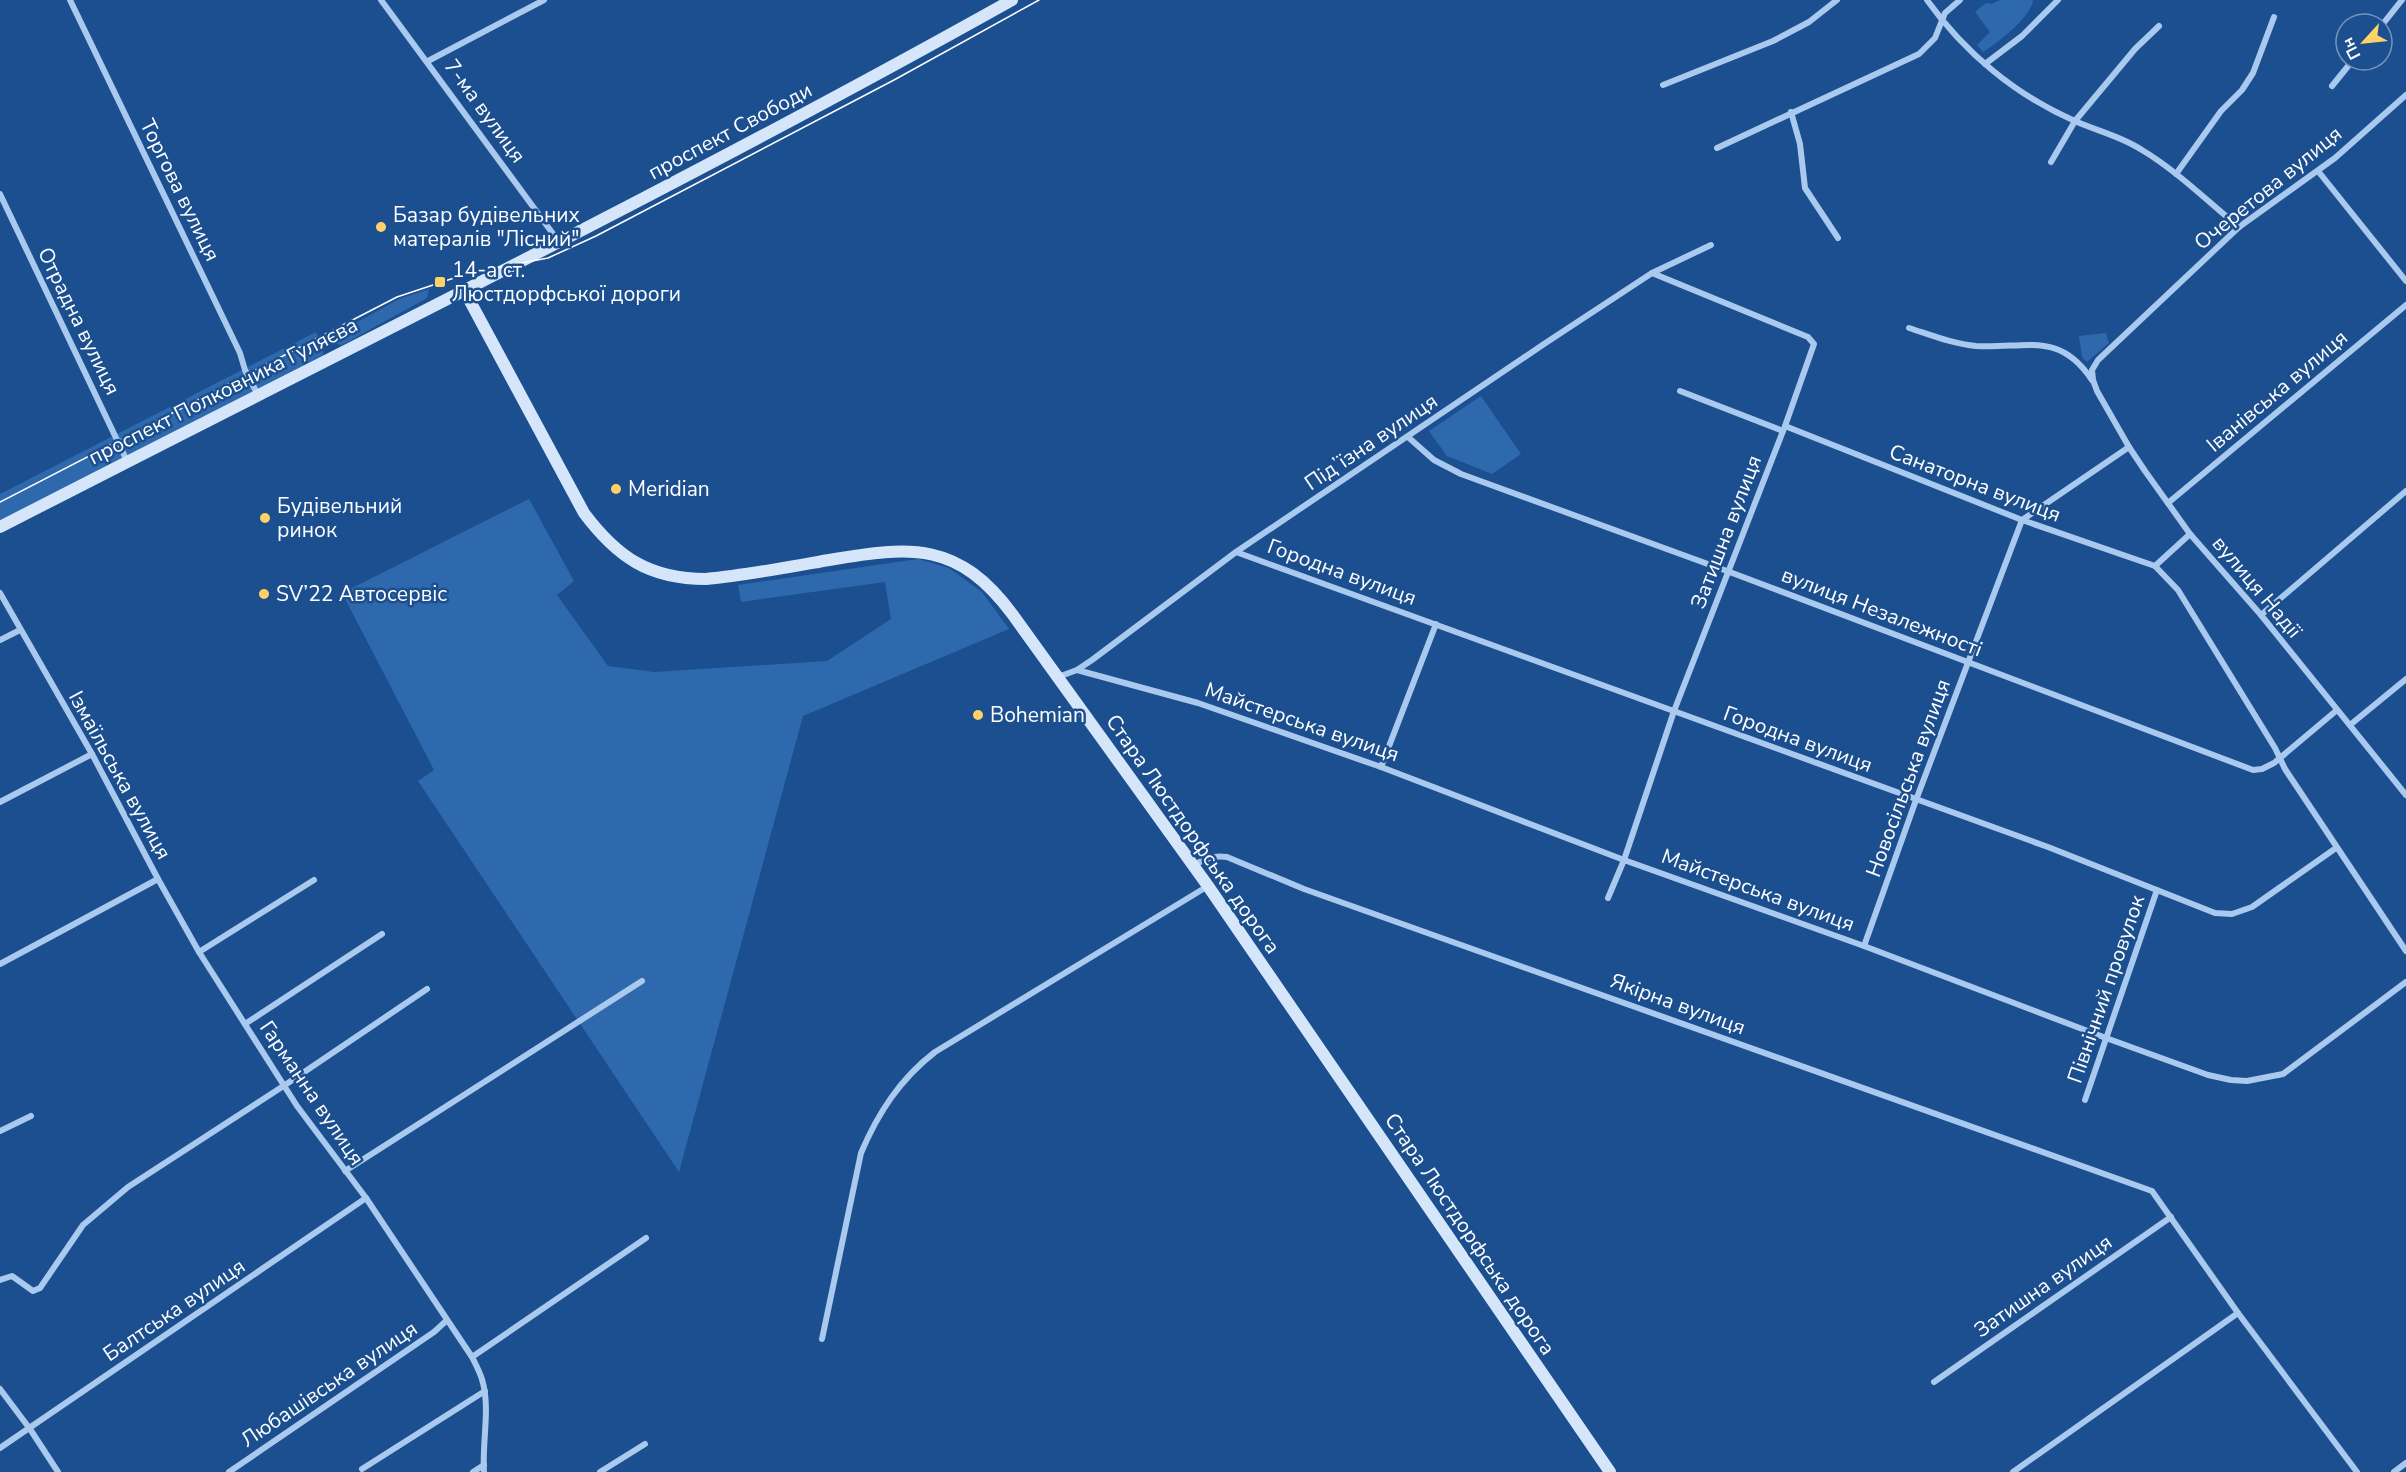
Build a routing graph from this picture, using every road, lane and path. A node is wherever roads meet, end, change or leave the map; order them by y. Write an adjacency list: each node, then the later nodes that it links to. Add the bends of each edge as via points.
1 (70, 0): 38 (street, Торгова вулиця)
2 (381, 0): 14 (street, 7-ма вулиця)
3 (544, 0): 14 (street)
4 (1012, 0): 29 (main road, проспект Свободи)
5 (1838, 0): 17 (street, via 1809,22 1773,40)
6 (1927, 0): 12 (street)
7 (1960, 0): 12 (street)
8 (2058, 0): 15 (street, via 2022,36)
9 (2402, 0): 10 (street)
10 (2392, 12)
11 (2274, 17): 25 (street, via 2253,73)
12 (1942, 20): 15 (street); 20 (street, via 1935,38 1918,54)
13 (2159, 26): 21 (street)
14 (428, 61): 29 (street, 7-ма вулиця)
15 (1985, 64): 21 (street, via 2028,96)
16 (2343, 72): 18 (street)
17 (1663, 84)
18 (2332, 86)
19 (2406, 95): 24 (street, Очеретова вулиця)
20 (1791, 112): 22 (street); 28 (street, via 1800,144 1805,188)
21 (2075, 121): 23 (street); 25 (street, via 2126,141)
22 (1717, 148)
23 (2051, 162)
24 (2318, 171): 27 (street, Очеретова вулиця); 32 (street)
25 (2176, 174): 27 (street)
26 (0, 194): 42 (street, Отрадна вулиця)
27 (2239, 227): 36 (street, Очеретова вулиця, via 2098,360 2092,370)
28 (1838, 238)
29 (560, 243): 33 (main road, проспект Свободи)
30 (1711, 244): 31 (street, Підʼїзна вулиця)
31 (1652, 273): 39 (street, Затишна вулиця, via 1813,341); 40 (street, Підʼїзна вулиця)
32 (2406, 280)
33 (464, 290): 38 (main road, проспект Полковника Гуляєва); 58 (main road, Стара Люстдорфська дорога, via 584,513 599,533 631,561 666,576 706,579 893,550 928,553 966,568 991,588)
34 (2406, 305): 44 (street, Іванівська вулиця)
35 (1909, 328): 36 (street, via 1959,343 2047,346 2077,360)
36 (2093, 380): 41 (street, вулиця Надії)
37 (1680, 391): 39 (street, Санаторна вулиця)
38 (258, 396): 42 (main road, проспект Полковника Гуляєва)
39 (1784, 428): 45 (street, Санаторна вулиця); 50 (street, Затишна вулиця)
40 (1408, 437): 48 (street, Підʼїзна вулиця); 50 (street, вулиця Незалежності, via 1434,460 1461,474)
41 (2129, 447): 44 (street, вулиця Надії); 45 (street)
42 (127, 462): 46 (main road, проспект Полковника Гуляєва)
43 (2406, 491): 52 (street)
44 (2168, 503): 47 (street, вулиця Надії)
45 (2022, 520): 49 (street, Санаторна вулиця); 56 (street, Новосільська вулиця)
46 (0, 527)
47 (2190, 534): 49 (street); 52 (street, вулиця Надії)
48 (1236, 552): 53 (street, Городна вулиця); 57 (street, Підʼїзна вулиця)
49 (2155, 566): 64 (street, via 2178,590)
50 (1727, 571): 56 (street, вулиця Незалежності); 61 (street, Затишна вулиця)
51 (0, 592): 54 (street, Ізмаїльська вулиця)
52 (2261, 615): 60 (street, вулиця Надії)
53 (1436, 624): 61 (street, Городна вулиця); 65 (street)
54 (20, 630): 55 (street); 63 (street, Ізмаїльська вулиця)
55 (0, 640)
56 (1969, 662): 64 (street, вулиця Незалежності, via 2246,768 2262,769); 67 (street, Новосільська вулиця)
57 (1077, 670): 58 (street, Підʼїзна вулиця); 65 (street, Майстерська вулиця, via 1198,703)
58 (1058, 677): 71 (main road, Стара Люстдорфська дорога)
59 (2406, 680): 62 (street)
60 (2337, 710): 62 (street, вулиця Надії); 64 (street, вулиця Незалежності)
61 (1674, 711): 67 (street, Городна вулиця); 70 (street, Затишна вулиця)
62 (2350, 725): 66 (street, вулиця Надії)
63 (92, 754): 68 (street); 72 (street, Ізмаїльська вулиця)
64 (2279, 759): 69 (street)
65 (1382, 767): 70 (street, Майстерська вулиця)
66 (2406, 795)
67 (1916, 800): 75 (street, Городна вулиця); 78 (street, Новосільська вулиця)
68 (0, 802)
69 (2336, 848): 75 (street, Городна вулиця, via 2242,912 2215,913); 79 (street)
70 (1624, 860): 76 (street, Затишна вулиця); 78 (street, Майстерська вулиця)
71 (1194, 865): 74 (main road, Стара Люстдорфська дорога); 93 (street, Якірна вулиця, via 1208,858 1227,857 1304,889 2152,1191)
72 (159, 879): 80 (street, Гарманна вулиця); 81 (street, Ізмаїльська вулиця)
73 (314, 880): 80 (street)
74 (1208, 886): 98 (street, via 935,1052 900,1084 861,1153); 113 (main road, Стара Люстдорфська дорога)
75 (2157, 890): 86 (street, Північний провулок)
76 (1608, 898)
77 (382, 934): 85 (street)
78 (1864, 946): 86 (street, Майстерська вулиця)
79 (2406, 951)
80 (199, 952): 85 (street, Гарманна вулиця)
81 (0, 964)
82 (642, 981): 91 (street)
83 (2406, 982): 86 (street, Майстерська вулиця, via 2283,1074 2264,1078 2247,1081 2208,1075)
84 (427, 989): 87 (street)
85 (245, 1024): 87 (street, Гарманна вулиця)
86 (2106, 1038): 88 (street, Північний провулок)
87 (285, 1085): 91 (street, Гарманна вулиця); 95 (street, via 128,1187 83,1225 40,1288 33,1291 12,1276)
88 (2085, 1100)
89 (31, 1116): 90 (street)
90 (0, 1131)
91 (345, 1171): 92 (street, Гарманна вулиця)
92 (366, 1198): 97 (street, Гарманна вулиця); 103 (street, Балтська вулиця)
93 (2171, 1217): 96 (street); 100 (street, Затишна вулиця)
94 (646, 1239): 99 (street)
95 (0, 1280)
96 (2238, 1313): 114 (street); 115 (street)
97 (446, 1321): 99 (street, Гарманна вулиця); 110 (street, Любашівська вулиця)
98 (822, 1339)
99 (472, 1357): 102 (street, Гарманна вулиця)
100 (1934, 1382)
101 (0, 1389): 103 (street)
102 (485, 1391): 107 (street); 108 (street)
103 (30, 1429): 105 (street, Балтська вулиця); 109 (street)
104 (645, 1444): 112 (street)
105 (0, 1448)
106 (2406, 1463): 116 (street)
107 (362, 1469)
108 (484, 1469): 111 (street)
109 (58, 1472)
110 (229, 1472)
111 (474, 1472)
112 (600, 1472)
113 (1610, 1472)
114 (2013, 1472)
115 (2356, 1472)
116 (2394, 1472)

